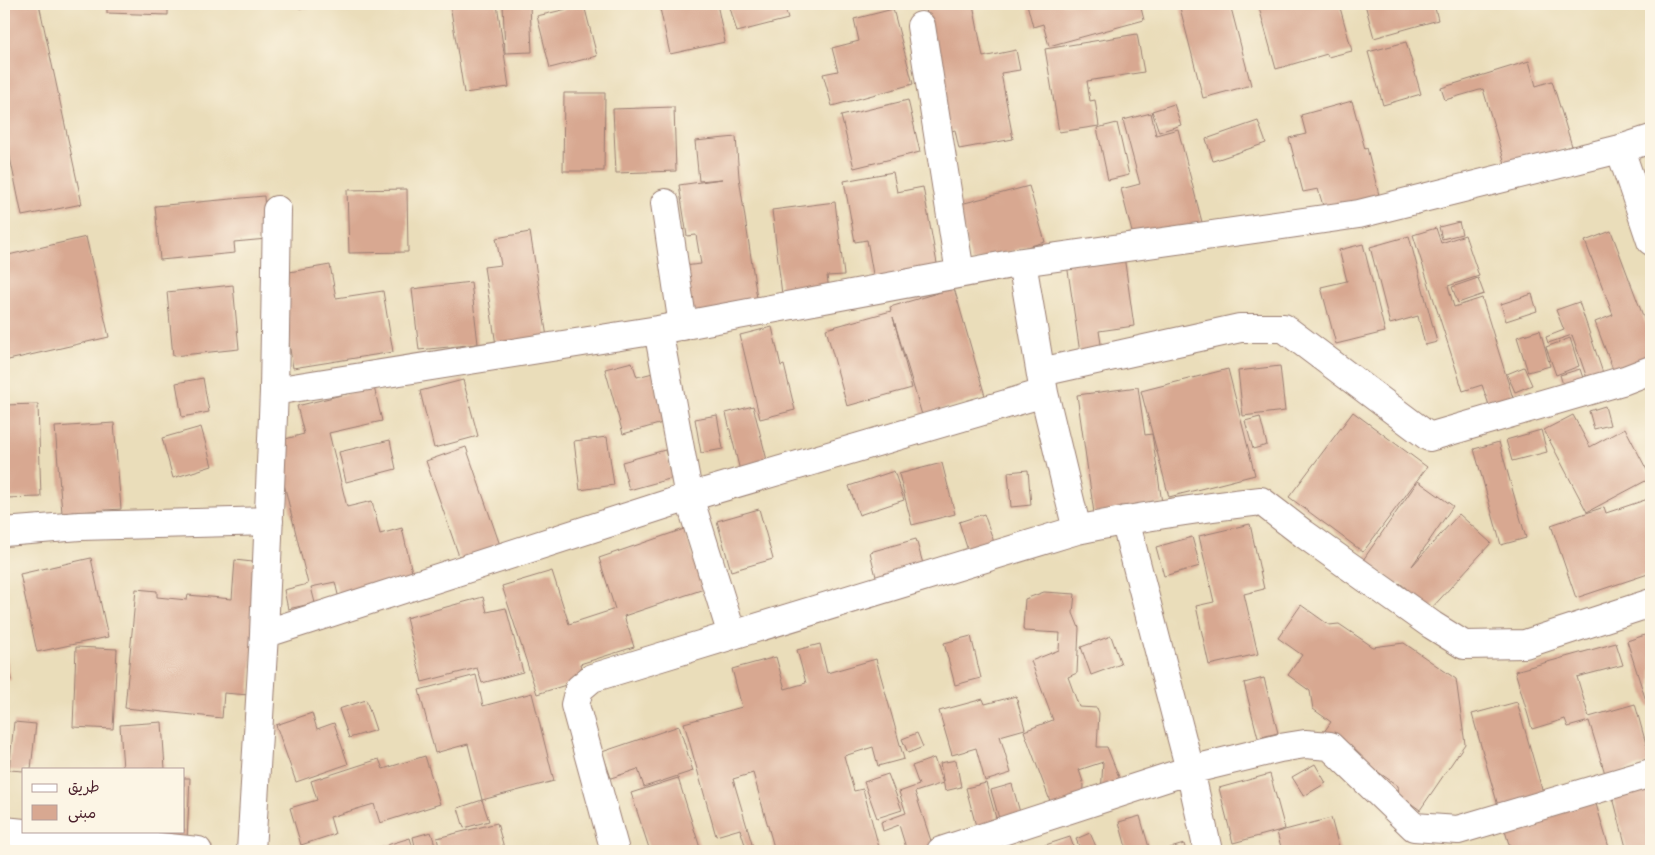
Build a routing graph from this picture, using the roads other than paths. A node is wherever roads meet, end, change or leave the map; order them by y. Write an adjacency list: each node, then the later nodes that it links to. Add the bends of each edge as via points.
1 (921, 26): 8 (street)
2 (1651, 140): 3 (street)
3 (1620, 149): 6 (street); 7 (street, via 1358,214)
4 (665, 203): 9 (street)
5 (277, 210): 12 (street)
6 (1651, 241)
7 (1022, 262): 8 (street); 11 (street)
8 (960, 274): 9 (street)
9 (671, 328): 12 (street); 13 (street)
10 (1651, 370): 11 (street, via 1429,437 1284,328 1240,328)
11 (1042, 382): 13 (street); 16 (street)
12 (274, 391): 15 (street)
13 (689, 497): 19 (street); 20 (street)
14 (1125, 520): 16 (street); 18 (street, via 1262,501 1464,645 1525,644); 21 (street)
15 (268, 521): 17 (street, via 80,526); 19 (street)
16 (1077, 530): 20 (street)
17 (4, 532)
18 (1651, 603)
19 (264, 634): 25 (street)
20 (732, 635): 26 (street, via 592,678 579,689 575,705)
21 (1190, 770): 22 (street, via 1280,748 1305,744 1330,746 1414,827 1458,830); 27 (street); 28 (street)
22 (1651, 773)
23 (4, 831): 24 (street)
24 (198, 851)
25 (251, 851)
26 (614, 851)
27 (941, 851)
28 (1208, 851)

